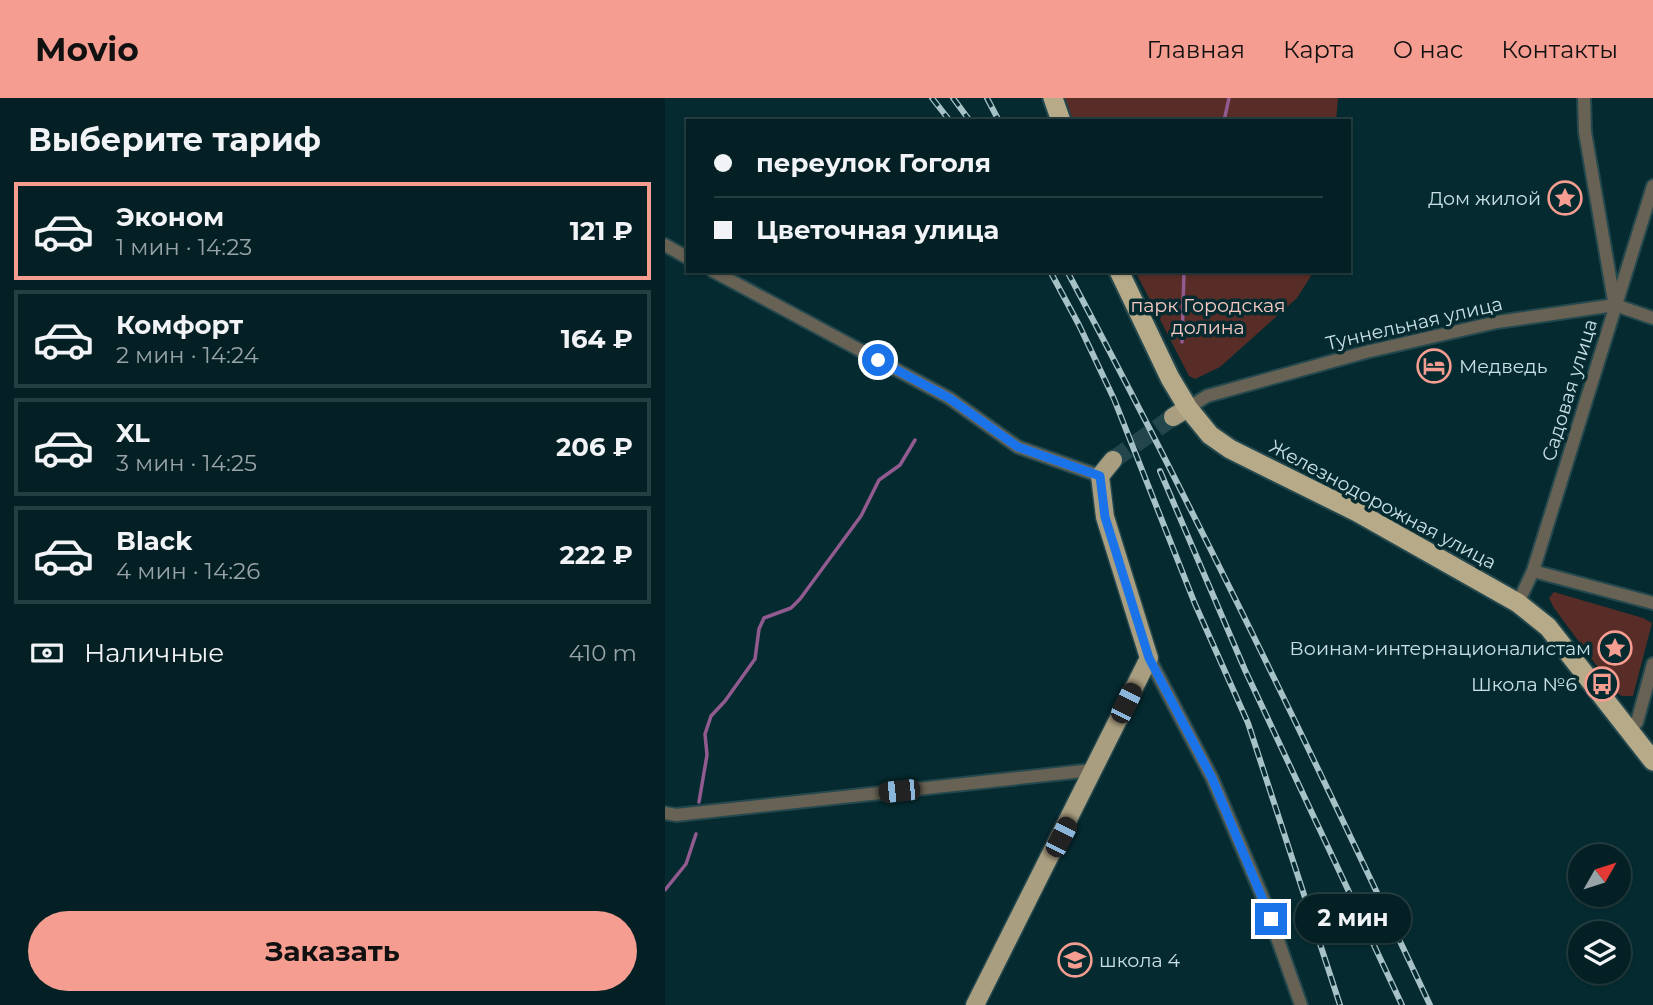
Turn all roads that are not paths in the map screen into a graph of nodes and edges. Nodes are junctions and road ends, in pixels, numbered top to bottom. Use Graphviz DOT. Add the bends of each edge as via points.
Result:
graph roads {
  1 [pos="1053,98"];
  2 [pos="1584,98"];
  3 [pos="1060,119"];
  4 [pos="1653,186"];
  5 [pos="665,245"];
  6 [pos="686,257"];
  7 [pos="717,273"];
  8 [pos="1120,273"];
  9 [pos="1615,304"];
  10 [pos="1653,318"];
  11 [pos="1180,413"];
  12 [pos="1113,460"];
  13 [pos="1100,476"];
  14 [pos="1534,571"];
  15 [pos="1518,603"];
  16 [pos="1653,603"];
  17 [pos="1149,658"];
  18 [pos="1653,664"];
  19 [pos="1649,694"];
  20 [pos="1629,730"];
  21 [pos="1653,761"];
  22 [pos="1093,771"];
  23 [pos="665,813"];
  24 [pos="975,1005"];
  25 [pos="1301,1005"];
  1 -- 3 [label="highway"];
  2 -- 9 [label="street" via="1585,132"];
  4 -- 9 [label="street, Садовая улица"];
  5 -- 6 [label="street"];
  7 -- 13 [label="street" via="949,398 1018,447"];
  8 -- 11 [label="highway, Железнодорожная улица" via="1170,378"];
  9 -- 10 [label="street, Туннельная улица"];
  9 -- 11 [label="street, Туннельная улица" via="1497,322 1366,352 1207,396"];
  9 -- 14 [label="street, Садовая улица"];
  11 -- 15 [label="highway, Железнодорожная улица" via="1230,449 1357,512"];
  12 -- 13 [label="main road"];
  13 -- 17 [label="main road" via="1105,517"];
  14 -- 15 [label="street, Садовая улица"];
  14 -- 16 [label="street"];
  15 -- 20 [label="highway, Железнодорожная улица" via="1548,626"];
  17 -- 22 [label="main road"];
  17 -- 25 [label="street" via="1212,778 1263,898"];
  18 -- 19 [label="street"];
  19 -- 20 [label="street"];
  20 -- 21 [label="highway, Железнодорожная улица"];
  22 -- 23 [label="street"];
  22 -- 24 [label="main road"];
}
